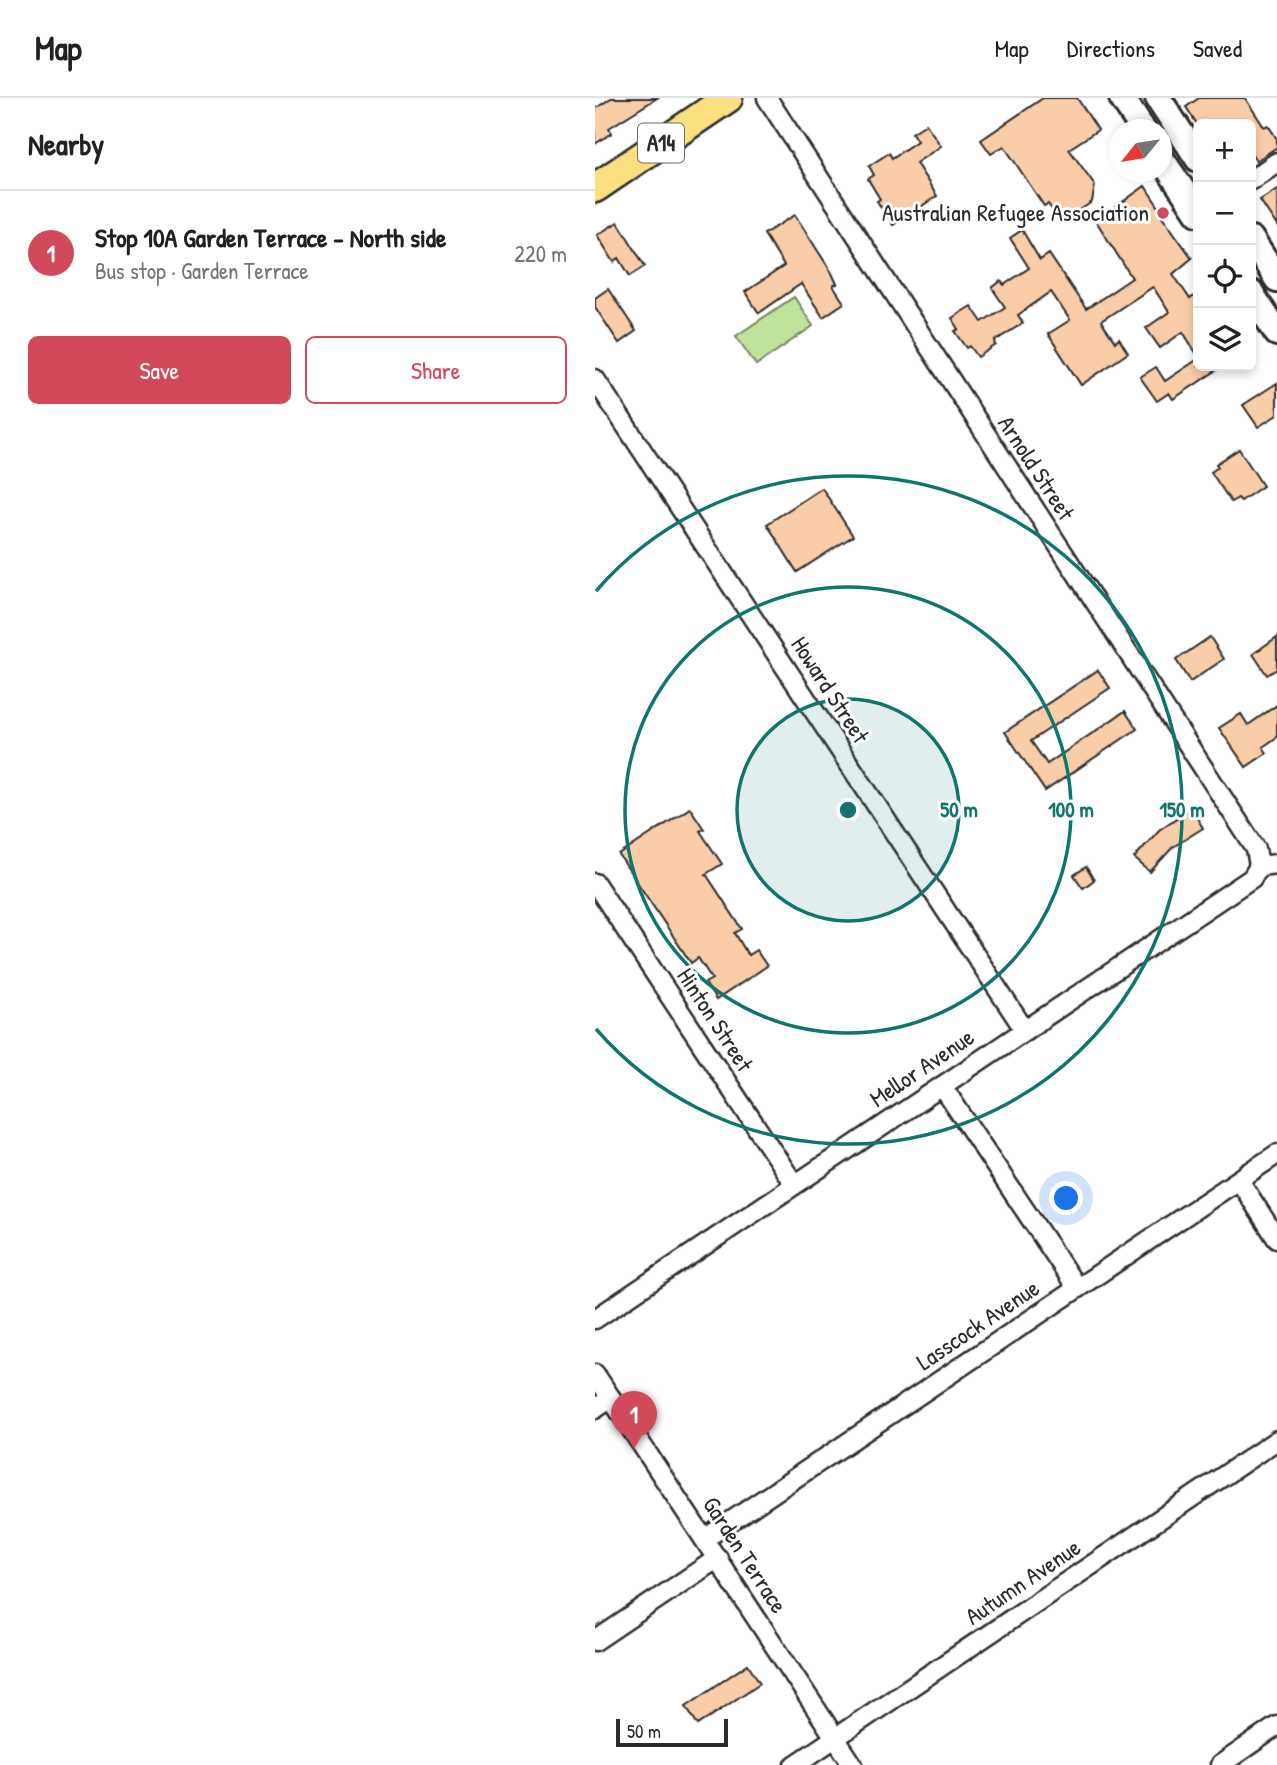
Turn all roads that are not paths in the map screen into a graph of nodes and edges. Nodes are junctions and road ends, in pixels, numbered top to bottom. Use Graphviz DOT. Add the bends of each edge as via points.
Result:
graph roads {
  1 [pos="728,98"];
  2 [pos="767,98"];
  3 [pos="1122,98"];
  4 [pos="1158,98"];
  5 [pos="1136,119"];
  6 [pos="1193,151"];
  7 [pos="1277,162"];
  8 [pos="1172,174"];
  9 [pos="1256,177"];
  10 [pos="595,188"];
  11 [pos="1193,206"];
  12 [pos="1255,245"];
  13 [pos="1277,279"];
  14 [pos="1256,300"];
  15 [pos="1277,332"];
  16 [pos="595,379"];
  17 [pos="1268,865"];
  18 [pos="595,883"];
  19 [pos="1024,1029"];
  20 [pos="942,1086"];
  21 [pos="1277,1154"];
  22 [pos="1239,1180"];
  23 [pos="794,1184"];
  24 [pos="1277,1239"];
  25 [pos="1077,1288"];
  26 [pos="595,1319"];
  27 [pos="595,1374"];
  28 [pos="611,1398"];
  29 [pos="595,1409"];
  30 [pos="1277,1440"];
  31 [pos="706,1538"];
  32 [pos="718,1558"];
  33 [pos="595,1641"];
  34 [pos="1277,1726"];
  35 [pos="835,1738"];
  36 [pos="795,1765"];
  37 [pos="853,1765"];
  38 [pos="1220,1765"];
  1 -- 10 [label="main road, A14"];
  2 -- 17 [label="street, Arnold Street"];
  3 -- 5 [label="main road"];
  4 -- 6 [label="main road"];
  7 -- 9 [label="street"];
  8 -- 11 [label="main road"];
  12 -- 13 [label="main road"];
  14 -- 15 [label="main road"];
  16 -- 19 [label="street, Howard Street"];
  17 -- 19 [label="street, Mellor Avenue"];
  18 -- 23 [label="street, Hinton Street"];
  19 -- 20 [label="street, Mellor Avenue"];
  20 -- 23 [label="street, Mellor Avenue"];
  20 -- 25 [label="street"];
  21 -- 22 [label="street, Lasscock Avenue"];
  22 -- 24 [label="street"];
  22 -- 25 [label="street, Lasscock Avenue"];
  23 -- 26 [label="street, Mellor Avenue"];
  25 -- 31 [label="street, Lasscock Avenue"];
  27 -- 28 [label="street, Garden Terrace"];
  28 -- 29 [label="street"];
  28 -- 31 [label="street, Garden Terrace"];
  30 -- 35 [label="street, Autumn Avenue"];
  31 -- 32 [label="street, Garden Terrace"];
  32 -- 33 [label="street"];
  32 -- 35 [label="street, Garden Terrace"];
  34 -- 38 [label="street"];
  35 -- 36 [label="street, Autumn Avenue"];
  35 -- 37 [label="street, Garden Terrace"];
}
